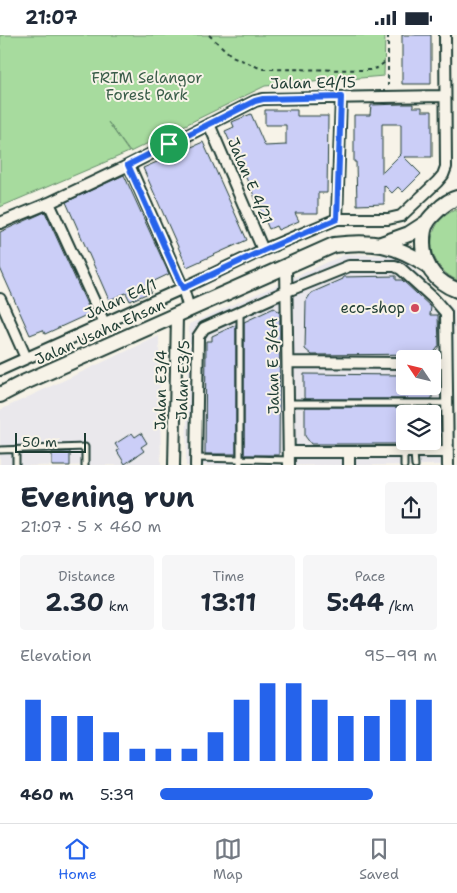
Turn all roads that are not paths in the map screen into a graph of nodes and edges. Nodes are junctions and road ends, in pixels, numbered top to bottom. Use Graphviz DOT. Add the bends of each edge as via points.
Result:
graph roads {
  1 [pos="445,35"];
  2 [pos="444,95"];
  3 [pos="341,97"];
  4 [pos="209,124"];
  5 [pos="128,165"];
  6 [pos="455,196"];
  7 [pos="49,203"];
  8 [pos="337,219"];
  9 [pos="0,223"];
  10 [pos="426,223"];
  11 [pos="381,243"];
  12 [pos="264,250"];
  13 [pos="427,265"];
  14 [pos="286,267"];
  15 [pos="183,288"];
  16 [pos="287,291"];
  17 [pos="454,291"];
  18 [pos="0,299"];
  19 [pos="183,312"];
  20 [pos="240,312"];
  21 [pos="104,323"];
  22 [pos="26,358"];
  23 [pos="288,362"];
  24 [pos="396,363"];
  25 [pos="441,363"];
  26 [pos="446,363"];
  27 [pos="0,370"];
  28 [pos="0,395"];
  29 [pos="288,403"];
  30 [pos="447,403"];
  31 [pos="0,450"];
  32 [pos="16,450"];
  33 [pos="349,452"];
  34 [pos="409,452"];
  35 [pos="448,452"];
  36 [pos="240,458"];
  37 [pos="289,459"];
  38 [pos="196,462"];
  39 [pos="16,465"];
  40 [pos="84,465"];
  41 [pos="174,465"];
  42 [pos="240,465"];
  43 [pos="349,465"];
  44 [pos="404,465"];
  45 [pos="415,465"];
  46 [pos="448,465"];
  1 -- 2 [label="street"];
  2 -- 3 [label="street, Jalan E4/15"];
  2 -- 8 [label="street" via="446,167 437,182 401,216"];
  3 -- 4 [label="street, Jalan E4/15" via="263,99"];
  3 -- 8 [label="street"];
  4 -- 5 [label="street, Jalan E4/15"];
  4 -- 12 [label="street, Jalan E 4/21"];
  5 -- 7 [label="street, Jalan E4/15"];
  5 -- 15 [label="street, Jalan E3/4"];
  6 -- 10 [label="street, Jalan Usaha Ehsan"];
  7 -- 9 [label="street, Jalan E4/15"];
  7 -- 21 [label="street"];
  8 -- 12 [label="street, Jalan E4/1"];
  10 -- 11 [label="street, Jalan Usaha Ehsan" via="409,234"];
  10 -- 13 [label="street" via="423,253"];
  11 -- 13 [label="street, Jalan Usaha Ehsan" via="410,254"];
  11 -- 14 [label="street, Jalan Usaha Ehsan" via="334,245"];
  12 -- 15 [label="street, Jalan E4/1"];
  13 -- 17 [label="street, Jalan Usaha Ehsan"];
  14 -- 16 [label="street, Jalan E 3/6A"];
  14 -- 19 [label="street, Jalan Usaha Ehsan"];
  15 -- 19 [label="street, Jalan E3/4"];
  15 -- 21 [label="street, Jalan E4/1"];
  16 -- 20 [label="street, Jalan E3/5"];
  16 -- 23 [label="street, Jalan E 3/6A"];
  16 -- 26 [label="street, Jalan E3/5" via="349,266 401,269 446,313"];
  18 -- 22 [label="street"];
  19 -- 28 [label="street, Jalan Usaha Ehsan"];
  19 -- 41 [label="street, Jalan E3/4"];
  20 -- 36 [label="lane"];
  20 -- 38 [label="street, Jalan E3/5" via="204,329 198,337"];
  21 -- 22 [label="street, Jalan E4/1"];
  22 -- 27 [label="street, Jalan E4/1"];
  23 -- 24 [label="street"];
  23 -- 29 [label="street, Jalan E 3/6A"];
  25 -- 26 [label="street"];
  26 -- 30 [label="street, Jalan E3/5"];
  29 -- 30 [label="lane"];
  29 -- 37 [label="street, Jalan E 3/6A"];
  30 -- 35 [label="street, Jalan E3/5"];
  31 -- 32 [label="lane"];
  32 -- 39 [label="lane"];
  32 -- 40 [label="lane" via="85,447"];
  33 -- 34 [label="street"];
  33 -- 37 [label="street"];
  33 -- 43 [label="street"];
  34 -- 35 [label="street"];
  34 -- 44 [label="lane"];
  34 -- 45 [label="lane"];
  35 -- 46 [label="street, Jalan E3/5"];
  36 -- 37 [label="lane"];
  36 -- 38 [label="lane"];
  36 -- 42 [label="lane"];
}
